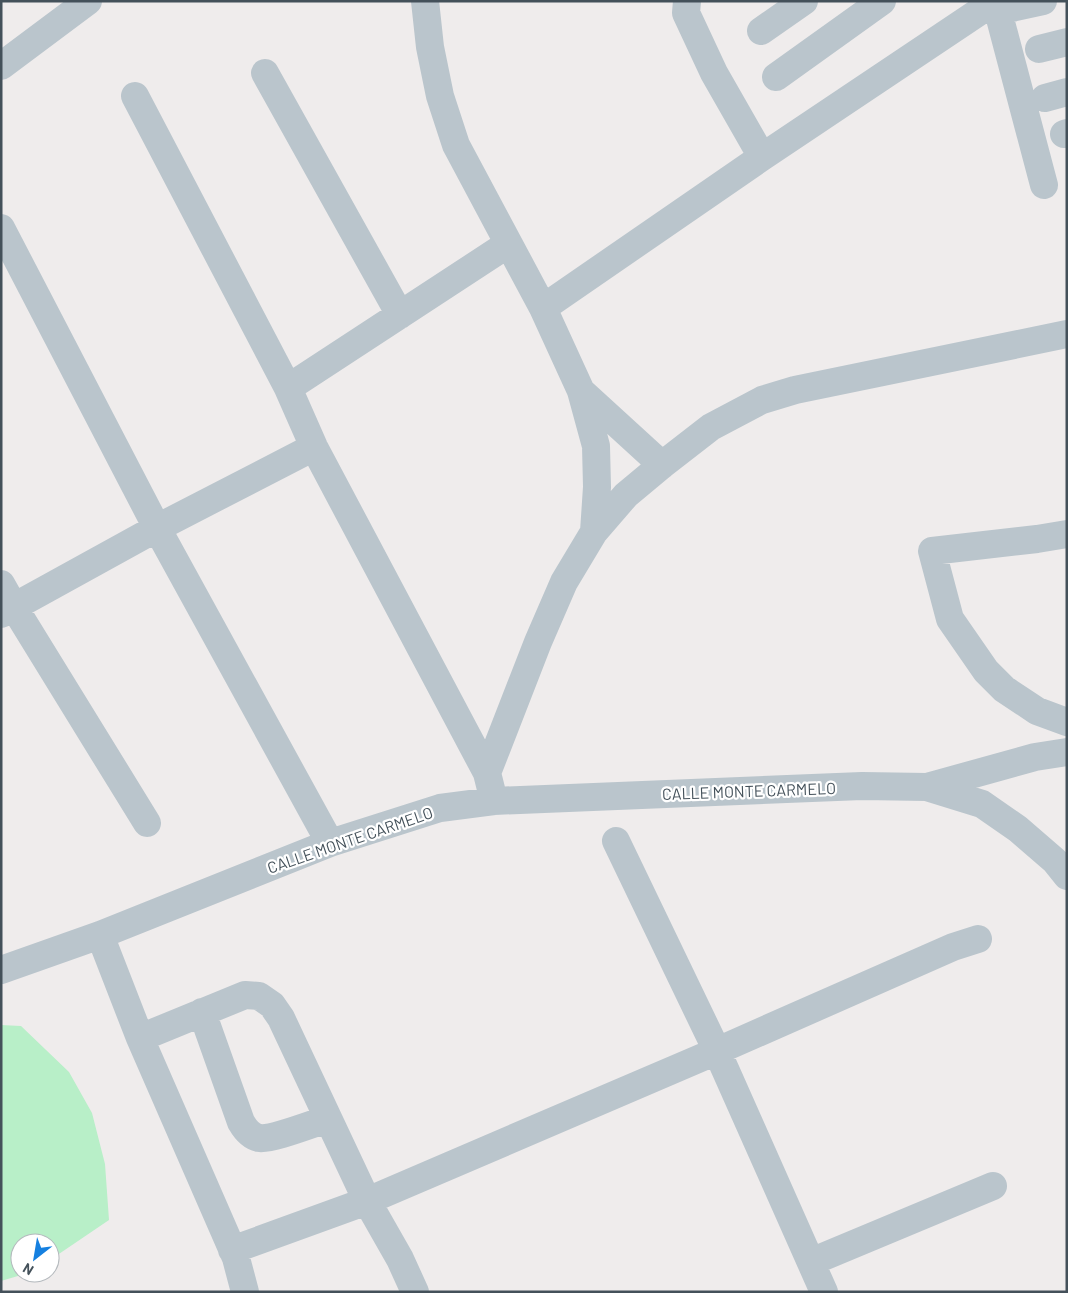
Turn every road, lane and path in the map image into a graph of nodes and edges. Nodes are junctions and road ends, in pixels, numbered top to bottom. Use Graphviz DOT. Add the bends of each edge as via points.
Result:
graph roads {
  1 [pos="88,1"];
  2 [pos="425,1"];
  3 [pos="687,1"];
  4 [pos="804,1"];
  5 [pos="882,1"];
  6 [pos="1043,1"];
  7 [pos="997,4"];
  8 [pos="964,9"];
  9 [pos="761,32"];
  10 [pos="1067,42"];
  11 [pos="1039,49"];
  12 [pos="1,66"];
  13 [pos="265,73"];
  14 [pos="776,77"];
  15 [pos="135,96"];
  16 [pos="762,157"];
  17 [pos="1044,185"];
  18 [pos="1,228"];
  19 [pos="508,244"];
  20 [pos="543,308"];
  21 [pos="400,315"];
  22 [pos="1067,334"];
  23 [pos="288,388"];
  24 [pos="581,391"];
  25 [pos="314,447"];
  26 [pos="662,465"];
  27 [pos="157,528"];
  28 [pos="594,532"];
  29 [pos="1067,534"];
  30 [pos="5,602"];
  31 [pos="1067,722"];
  32 [pos="1067,752"];
  33 [pos="487,773"];
  34 [pos="927,787"];
  35 [pos="494,801"];
  36 [pos="147,823"];
  37 [pos="616,841"];
  38 [pos="330,844"];
  39 [pos="1063,866"];
  40 [pos="100,935"];
  41 [pos="978,939"];
  42 [pos="1,970"];
  43 [pos="202,1012"];
  44 [pos="140,1038"];
  45 [pos="717,1052"];
  46 [pos="328,1119"];
  47 [pos="993,1186"];
  48 [pos="367,1201"];
  49 [pos="232,1250"];
  50 [pos="811,1262"];
  51 [pos="245,1292"];
  52 [pos="415,1292"];
  53 [pos="824,1292"];
  1 -- 12 [label="street"];
  2 -- 19 [label="street" via="440,96 456,145"];
  3 -- 16 [label="street" via="686,12 714,73"];
  4 -- 9 [label="street"];
  5 -- 14 [label="street"];
  6 -- 7 [label="street"];
  7 -- 8 [label="street"];
  7 -- 17 [label="street"];
  8 -- 16 [label="street"];
  10 -- 11 [label="street"];
  13 -- 21 [label="street"];
  15 -- 23 [label="street"];
  16 -- 20 [label="street"];
  18 -- 27 [label="street"];
  19 -- 20 [label="street"];
  19 -- 21 [label="street"];
  20 -- 24 [label="street"];
  21 -- 23 [label="street"];
  22 -- 26 [label="street" via="795,390 762,400 711,427"];
  23 -- 25 [label="street"];
  24 -- 26 [label="street"];
  24 -- 28 [label="street" via="596,446"];
  25 -- 27 [label="street"];
  25 -- 33 [label="street"];
  26 -- 28 [label="street" via="626,495"];
  27 -- 30 [label="street"];
  27 -- 38 [label="street"];
  28 -- 33 [label="street" via="564,582"];
  29 -- 31 [label="street" via="932,552 950,619 986,671 1004,689 1037,711"];
  30 -- 36 [label="street"];
  32 -- 34 [label="street" via="1035,757"];
  33 -- 35 [label="street"];
  34 -- 35 [label="street, CALLE MONTE CARMELO" via="862,786"];
  34 -- 39 [label="street" via="982,804"];
  35 -- 38 [label="street, CALLE MONTE CARMELO" via="440,808"];
  37 -- 45 [label="street"];
  38 -- 40 [label="street, CALLE MONTE CARMELO"];
  40 -- 42 [label="street, CALLE MONTE CARMELO"];
  40 -- 44 [label="street"];
  41 -- 45 [label="street" via="952,947"];
  43 -- 44 [label="street"];
  43 -- 46 [label="street" via="246,995 259,996 272,1005"];
  43 -- 46 [label="street" via="247,1132 257,1138 269,1138"];
  44 -- 49 [label="street"];
  45 -- 48 [label="street"];
  45 -- 50 [label="street"];
  46 -- 48 [label="street"];
  47 -- 50 [label="street"];
  48 -- 49 [label="street"];
  48 -- 52 [label="street"];
  49 -- 51 [label="street"];
  50 -- 53 [label="street"];
}
